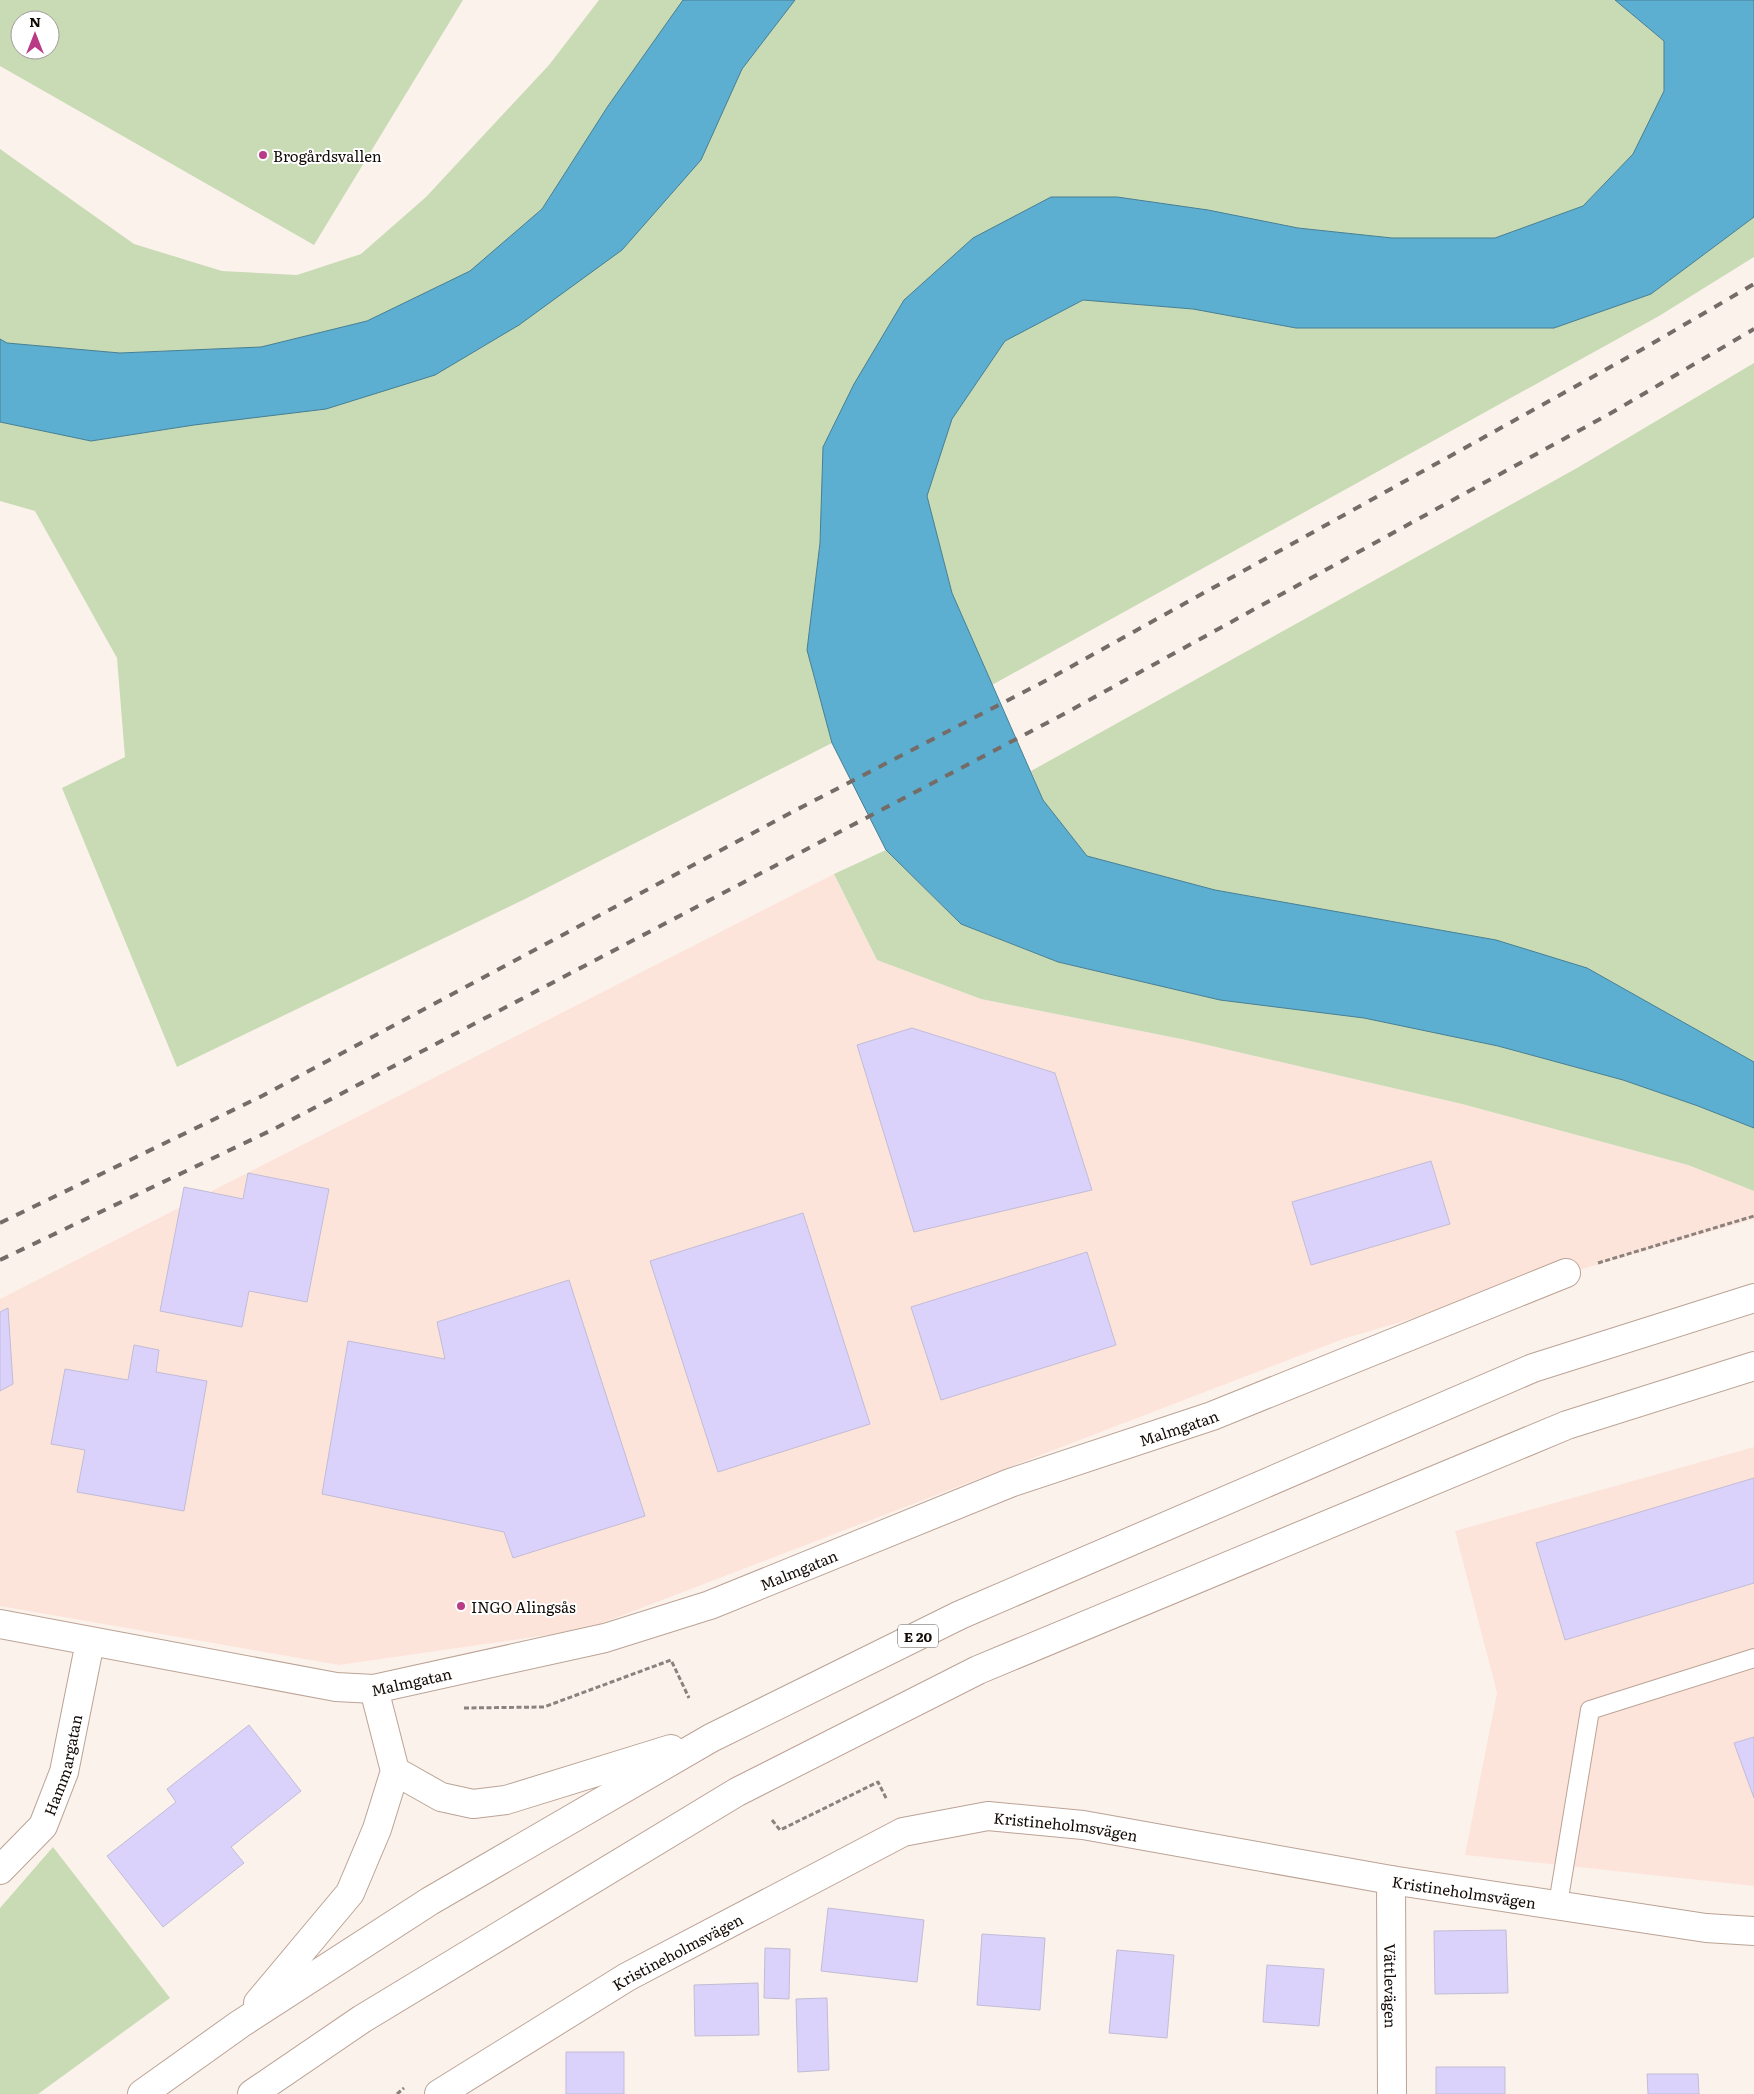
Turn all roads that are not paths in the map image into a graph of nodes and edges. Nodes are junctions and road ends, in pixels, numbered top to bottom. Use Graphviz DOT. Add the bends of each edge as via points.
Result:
graph roads {
  1 [pos="1566,1273"];
  2 [pos="1754,1298"];
  3 [pos="1754,1366"];
  4 [pos="0,1624"];
  5 [pos="90,1642"];
  6 [pos="1754,1658"];
  7 [pos="374,1689"];
  8 [pos="711,1738"];
  9 [pos="395,1772"];
  10 [pos="0,1870"];
  11 [pos="1391,1880"];
  12 [pos="1558,1904"];
  13 [pos="1754,1931"];
  14 [pos="240,2024"];
  15 [pos="142,2094"];
  16 [pos="252,2094"];
  17 [pos="439,2094"];
  18 [pos="1392,2094"];
  1 -- 7 [label="main road, Malmgatan" via="1212,1416 1010,1483 710,1605 613,1636"];
  2 -- 8 [label="main road, E 20" via="1533,1368 960,1615"];
  3 -- 16 [label="main road" via="1566,1425 978,1670 737,1792 362,2019"];
  4 -- 5 [label="main road, Malmgatan"];
  5 -- 7 [label="main road, Malmgatan" via="336,1687"];
  5 -- 10 [label="main road, Hammargatan" via="61,1781 43,1826"];
  6 -- 12 [label="lane" via="1590,1710"];
  7 -- 9 [label="main road"];
  8 -- 9 [label="main road" via="506,1800 473,1804 441,1797"];
  8 -- 14 [label="main road, E 20" via="430,1901"];
  9 -- 14 [label="main road" via="377,1829 350,1893"];
  11 -- 12 [label="main road, Kristineholmsvägen"];
  11 -- 17 [label="main road, Kristineholmsvägen" via="1083,1825 988,1816 903,1832 627,1977"];
  11 -- 18 [label="main road, Vättlevägen"];
  12 -- 13 [label="main road, Kristineholmsvägen" via="1706,1928"];
  14 -- 15 [label="main road, E 20"];
}
